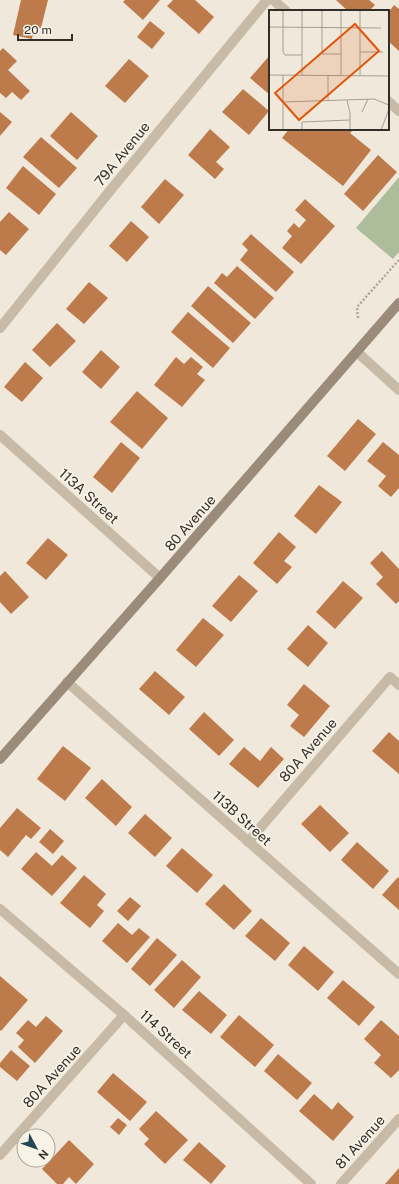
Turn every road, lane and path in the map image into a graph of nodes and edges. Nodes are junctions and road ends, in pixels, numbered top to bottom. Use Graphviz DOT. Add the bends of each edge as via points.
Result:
graph roads {
  1 [pos="267,0"];
  2 [pos="273,0"];
  3 [pos="285,10"];
  4 [pos="389,102"];
  5 [pos="399,111"];
  6 [pos="399,260"];
  7 [pos="399,303"];
  8 [pos="358,318"];
  9 [pos="0,328"];
  10 [pos="357,352"];
  11 [pos="399,390"];
  12 [pos="0,435"];
  13 [pos="160,578"];
  14 [pos="67,682"];
  15 [pos="399,685"];
  16 [pos="0,759"];
  17 [pos="248,842"];
  18 [pos="0,908"];
  19 [pos="399,974"];
  20 [pos="124,1015"];
  21 [pos="399,1119"];
  22 [pos="0,1155"];
  23 [pos="311,1184"];
  24 [pos="341,1184"];
  1 -- 9 [label="street, 79A Avenue"];
  2 -- 3 [label="street"];
  4 -- 5 [label="street"];
  6 -- 8 [label="path" via="357,307"];
  7 -- 10 [label="street, 80 Avenue"];
  10 -- 11 [label="street"];
  10 -- 13 [label="street, 80 Avenue"];
  12 -- 13 [label="street, 113A Street"];
  13 -- 14 [label="street, 80 Avenue"];
  14 -- 16 [label="street, 80 Avenue"];
  14 -- 17 [label="street, 113B Street"];
  15 -- 17 [label="street, 80A Avenue" via="390,677"];
  17 -- 19 [label="street, 113B Street"];
  18 -- 20 [label="street, 114 Street"];
  20 -- 22 [label="street, 80A Avenue"];
  20 -- 23 [label="street, 114 Street"];
  21 -- 24 [label="street, 81 Avenue"];
}
